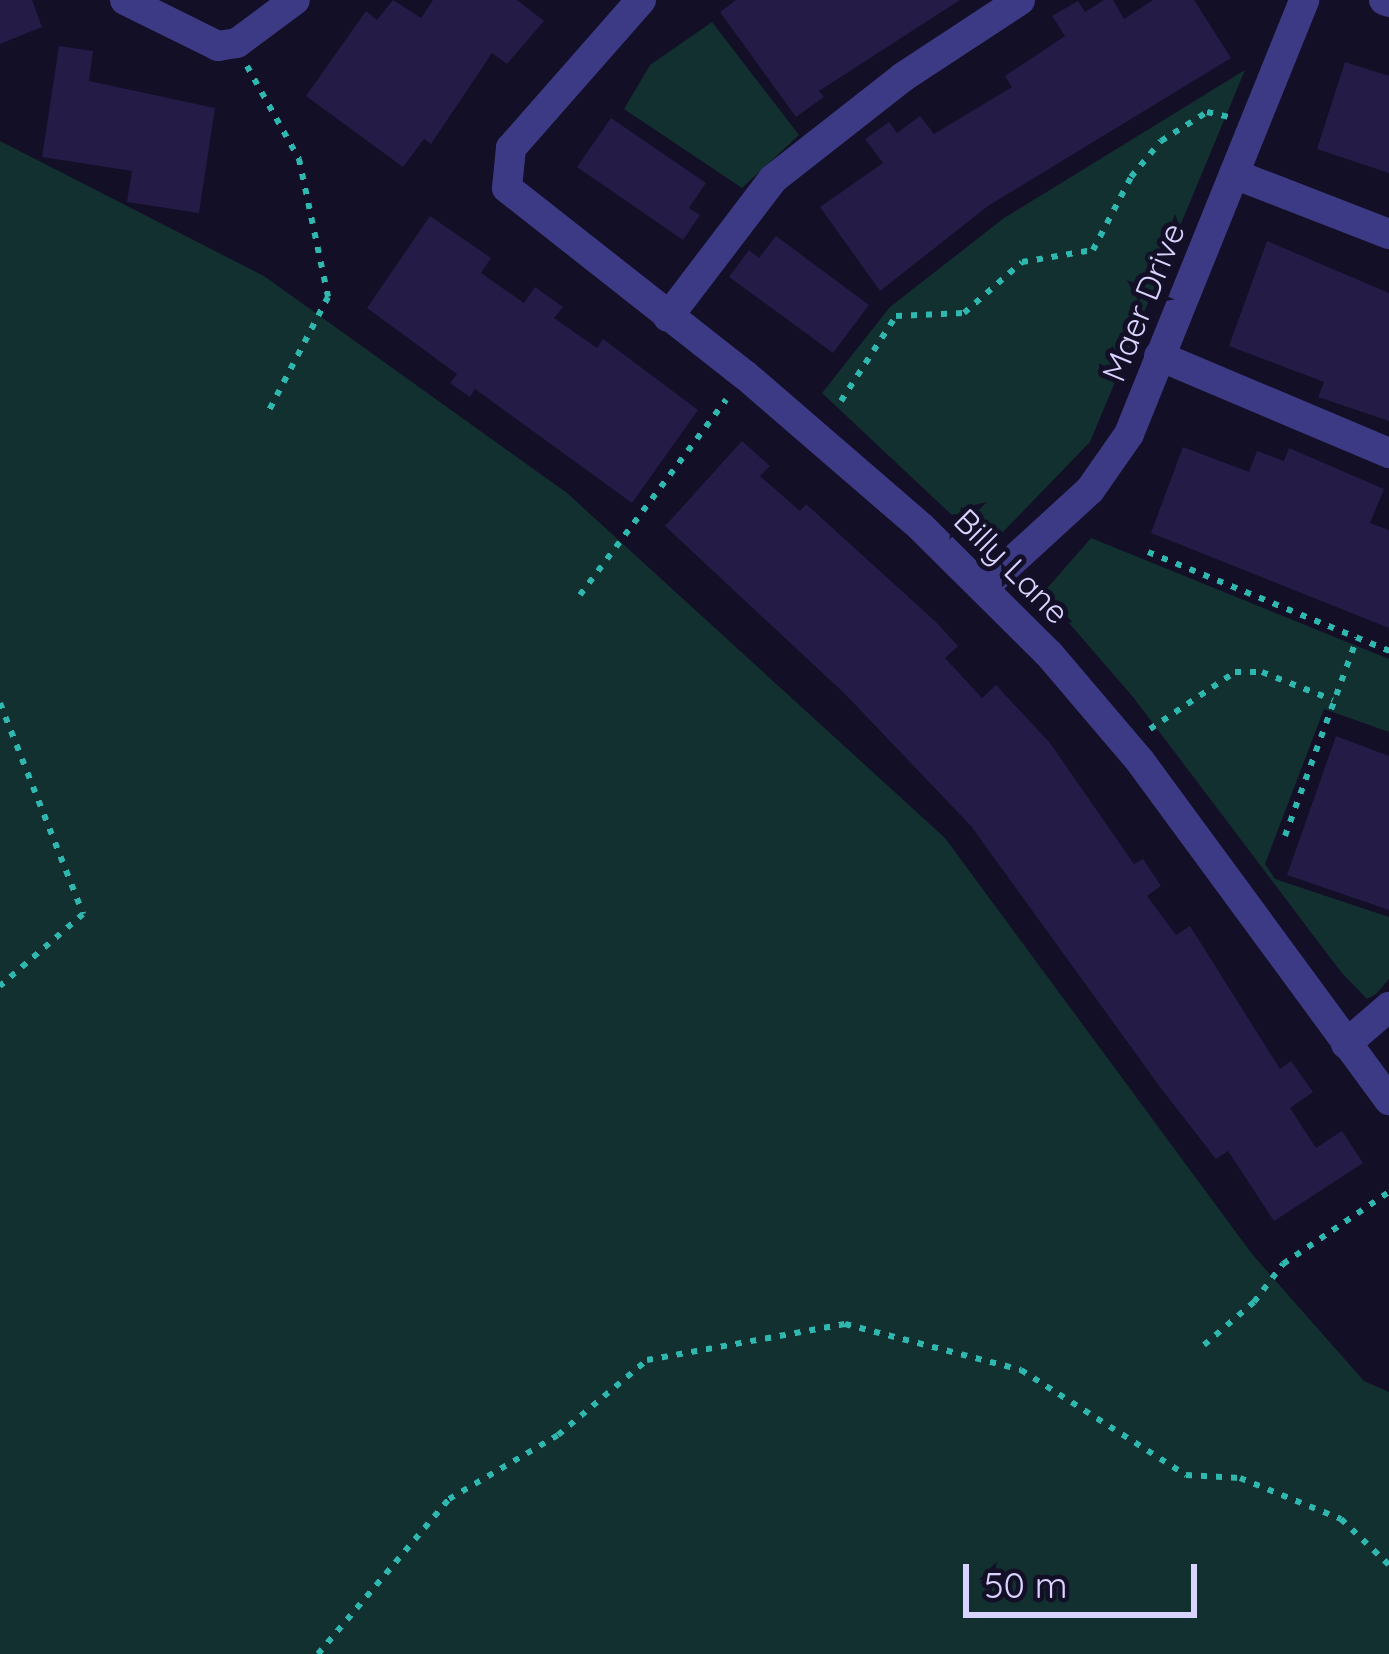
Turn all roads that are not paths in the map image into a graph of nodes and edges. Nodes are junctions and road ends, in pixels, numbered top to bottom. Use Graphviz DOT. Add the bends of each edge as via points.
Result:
graph roads {
  1 [pos="125,0"];
  2 [pos="295,0"];
  3 [pos="1020,0"];
  4 [pos="1304,0"];
  5 [pos="624,4"];
  6 [pos="1234,174"];
  7 [pos="1389,234"];
  8 [pos="668,317"];
  9 [pos="1159,356"];
  10 [pos="1389,454"];
  11 [pos="983,588"];
  12 [pos="1389,1007"];
  13 [pos="1346,1044"];
  14 [pos="1389,1100"];
  1 -- 2 [label="street" via="200,39 238,43"];
  3 -- 8 [label="street" via="903,77 773,179"];
  4 -- 6 [label="street, Maer Drive"];
  5 -- 8 [label="street, Billy Lane" via="504,167 521,206"];
  6 -- 7 [label="street"];
  6 -- 9 [label="street, Maer Drive"];
  8 -- 11 [label="street, Billy Lane" via="797,419"];
  9 -- 10 [label="street"];
  9 -- 11 [label="street, Maer Drive" via="1129,434 1090,490"];
  11 -- 13 [label="street, Billy Lane" via="1140,761"];
  12 -- 13 [label="street"];
  13 -- 14 [label="street, Billy Lane"];
}
